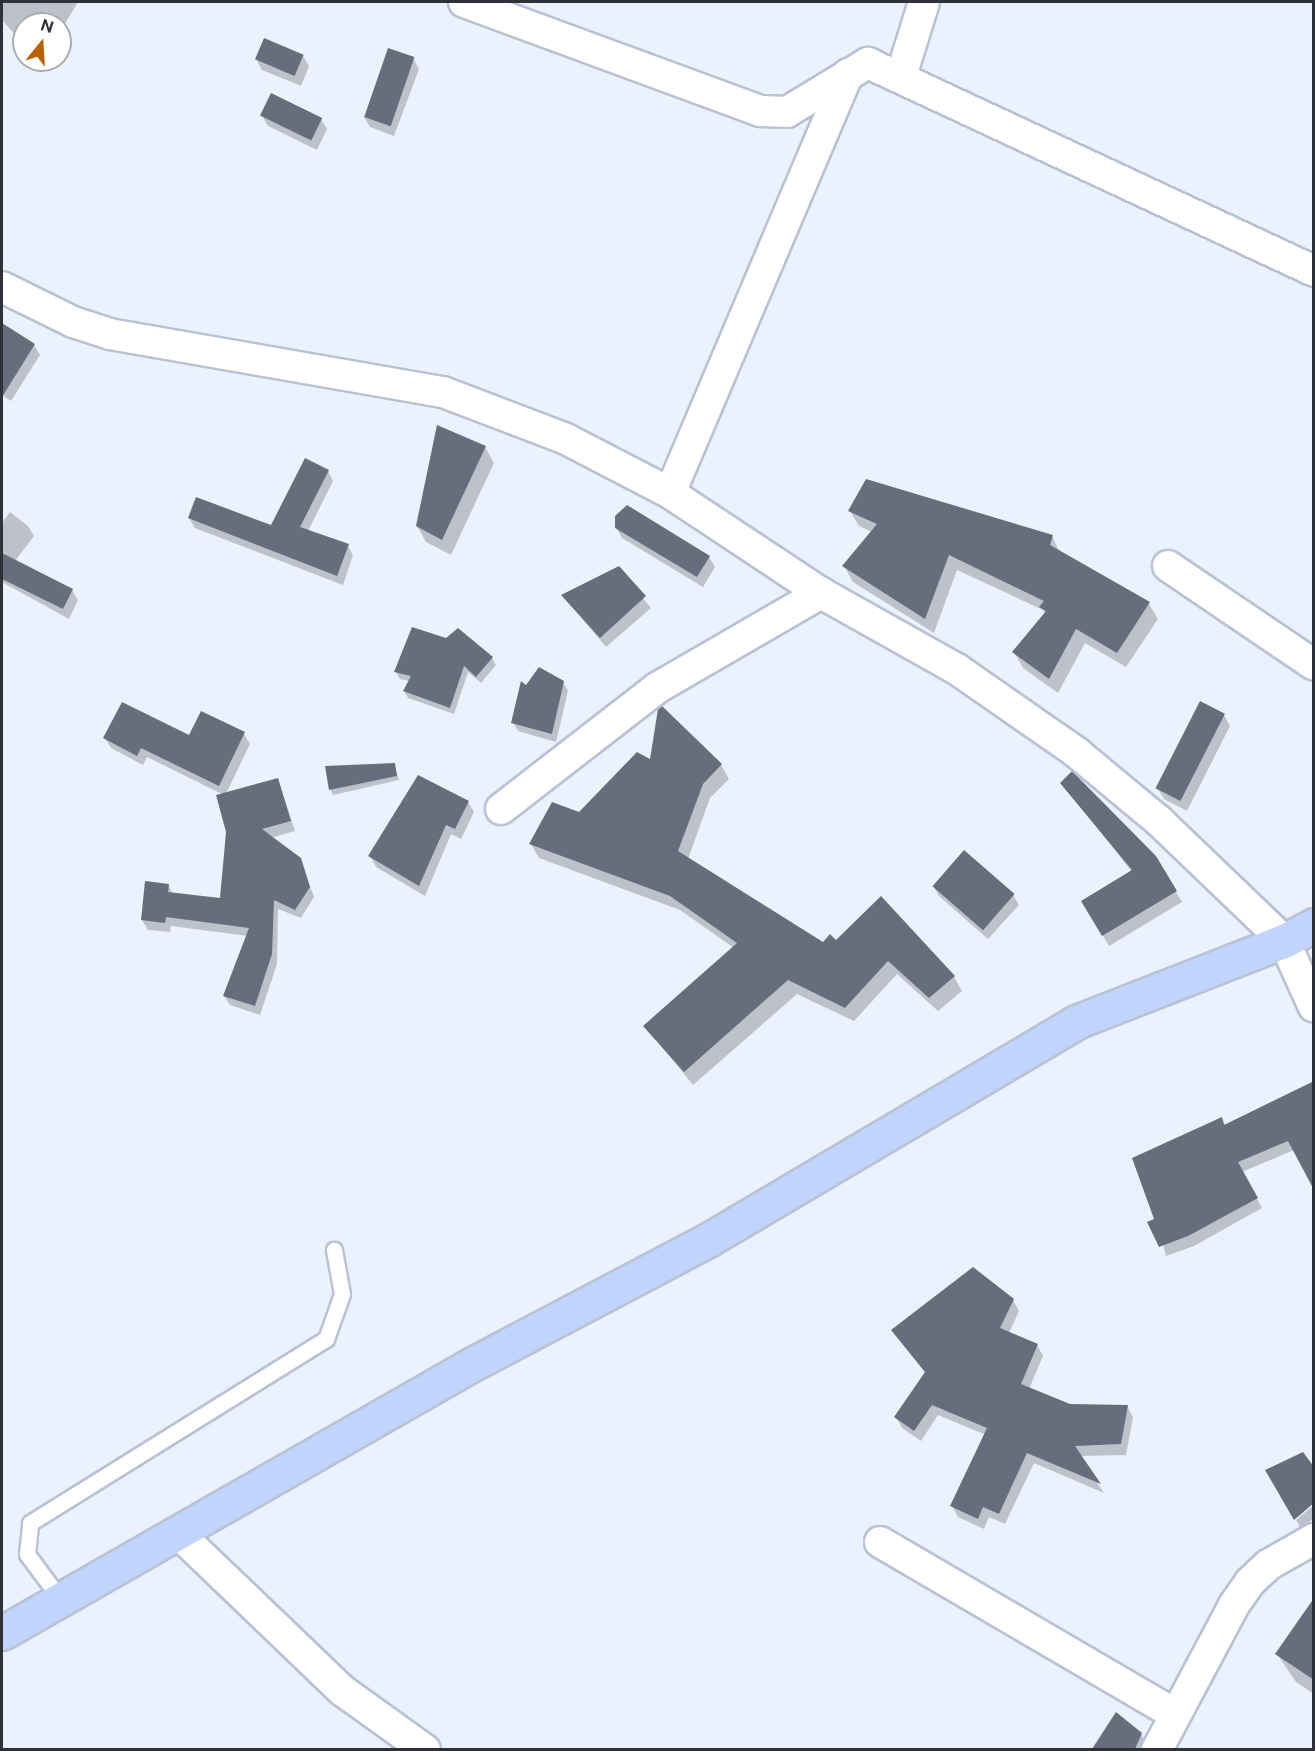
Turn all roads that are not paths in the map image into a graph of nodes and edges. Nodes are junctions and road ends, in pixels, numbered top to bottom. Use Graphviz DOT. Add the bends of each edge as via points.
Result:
graph roads {
  1 [pos="464,2"];
  2 [pos="924,2"];
  3 [pos="848,74"];
  4 [pos="901,76"];
  5 [pos="1314,272"];
  6 [pos="2,287"];
  7 [pos="670,493"];
  8 [pos="1168,566"];
  9 [pos="821,593"];
  10 [pos="1314,665"];
  11 [pos="501,809"];
  12 [pos="1314,925"];
  13 [pos="1284,941"];
  14 [pos="1314,1007"];
  15 [pos="334,1250"];
  16 [pos="178,1533"];
  17 [pos="1314,1539"];
  18 [pos="880,1542"];
  19 [pos="61,1600"];
  20 [pos="2,1633"];
  21 [pos="1174,1714"];
  22 [pos="425,1749"];
  23 [pos="1157,1749"];
  1 -- 3 [label="street" via="761,111 787,112"];
  2 -- 4 [label="street"];
  3 -- 4 [label="street" via="868,63"];
  3 -- 7 [label="street"];
  4 -- 5 [label="street"];
  6 -- 7 [label="street" via="73,322 110,334 443,392 566,439"];
  7 -- 9 [label="street"];
  8 -- 10 [label="street"];
  9 -- 11 [label="street" via="657,688"];
  9 -- 13 [label="street" via="958,670 1076,752 1158,820"];
  12 -- 13 [label="main road"];
  13 -- 14 [label="street"];
  13 -- 16 [label="main road" via="1076,1022 708,1240 469,1366"];
  15 -- 19 [label="lane" via="342,1294 326,1339 30,1523 27,1554"];
  16 -- 19 [label="main road"];
  16 -- 22 [label="street" via="343,1691"];
  17 -- 21 [label="street" via="1268,1564 1250,1582"];
  18 -- 21 [label="street"];
  19 -- 20 [label="main road"];
  21 -- 23 [label="street"];
}
